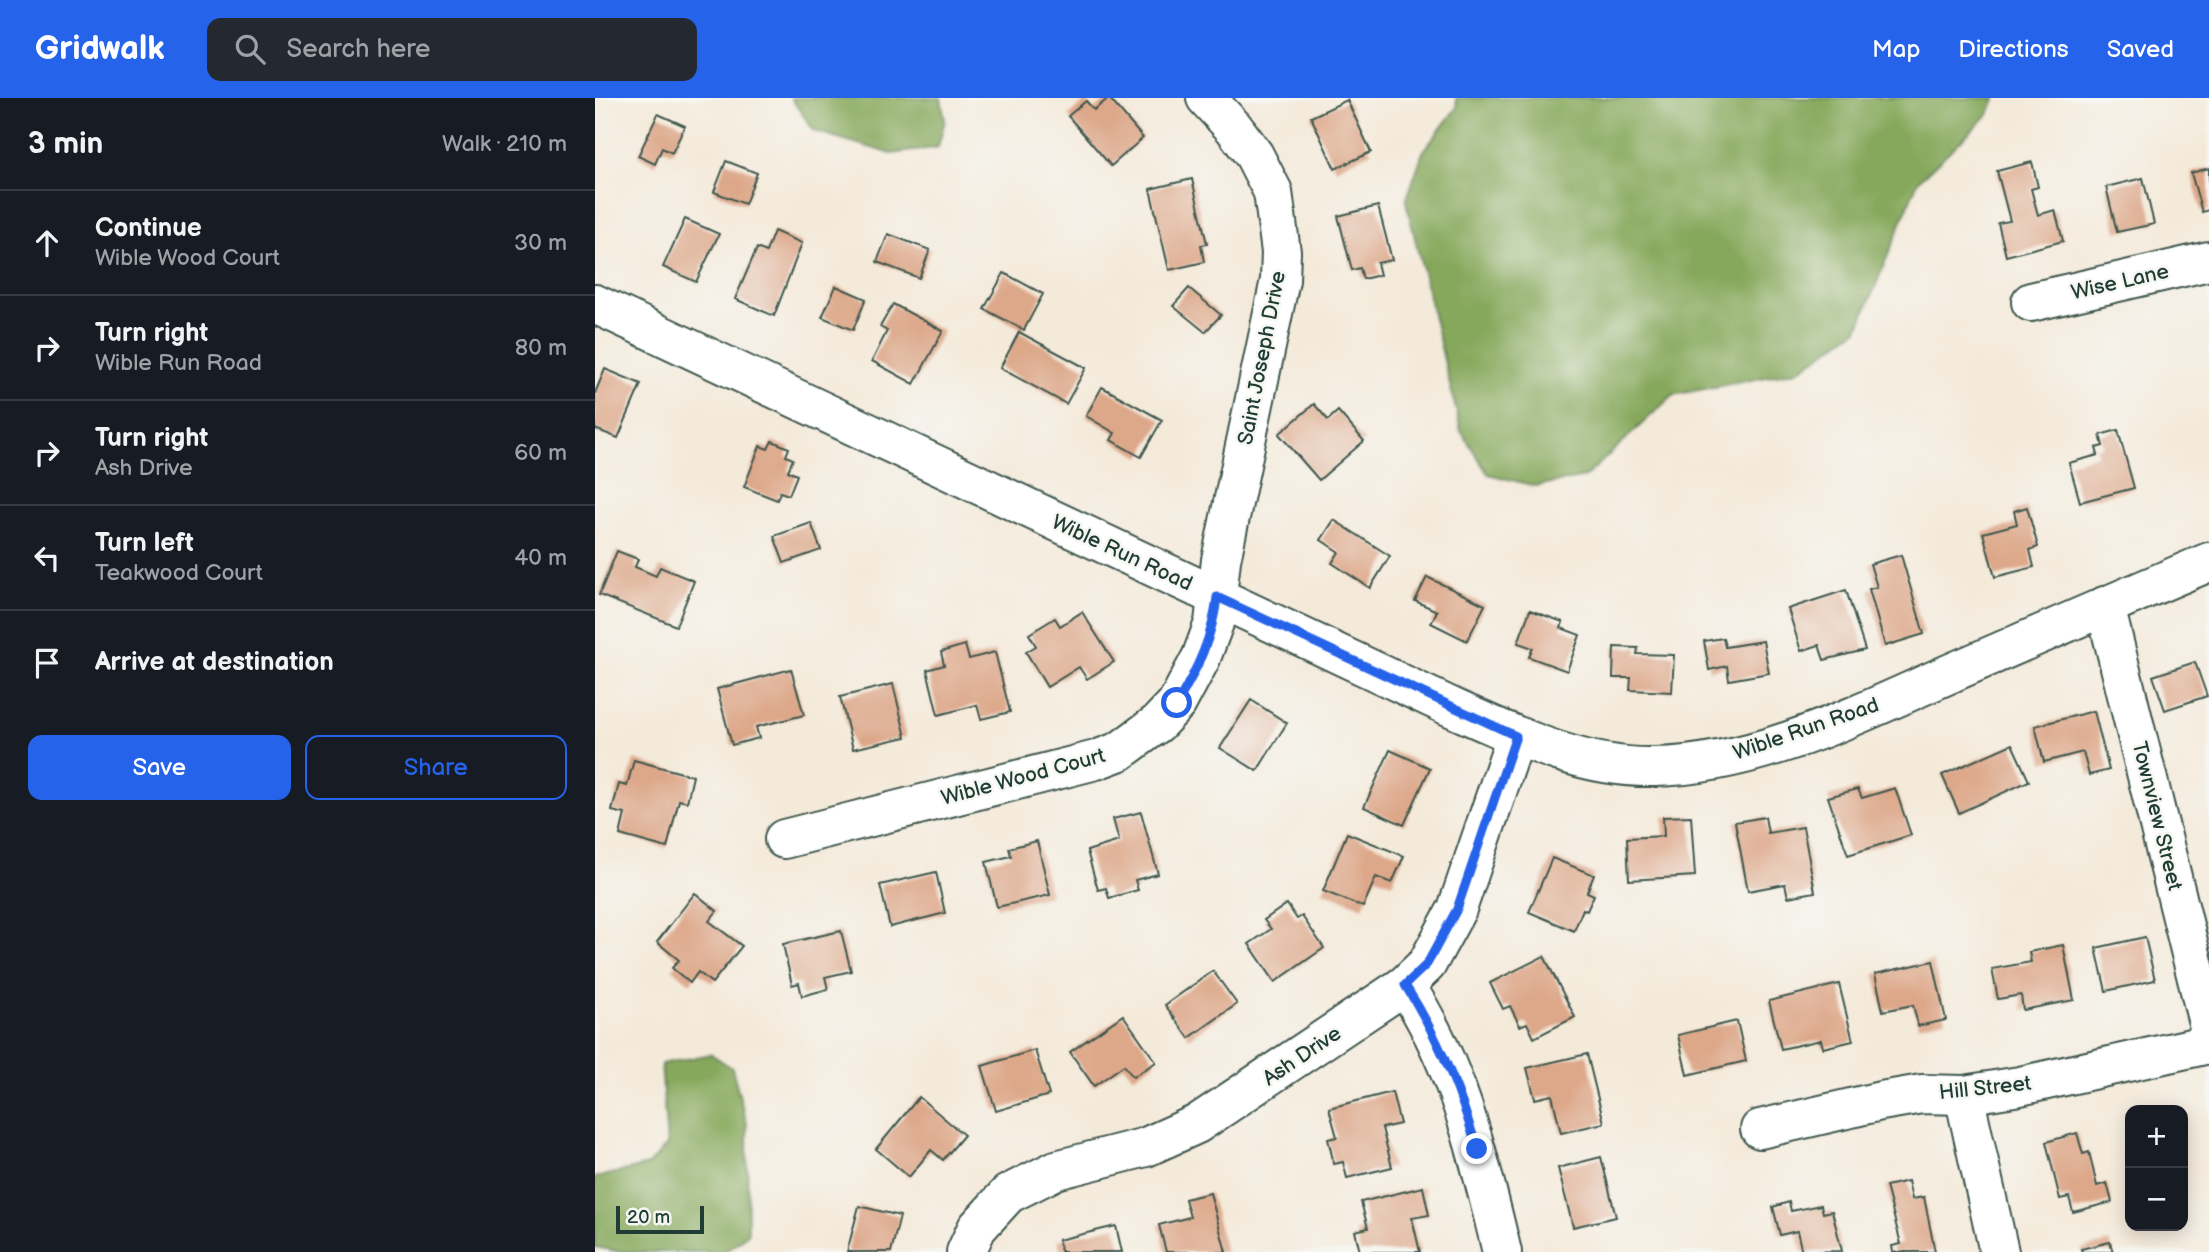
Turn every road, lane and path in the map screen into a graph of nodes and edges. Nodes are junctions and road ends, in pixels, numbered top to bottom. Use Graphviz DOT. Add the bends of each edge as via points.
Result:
graph roads {
  1 [pos="1206,98"];
  2 [pos="2209,261"];
  3 [pos="2031,302"];
  4 [pos="595,303"];
  5 [pos="2209,562"];
  6 [pos="1217,597"];
  7 [pos="2105,606"];
  8 [pos="1516,736"];
  9 [pos="784,839"];
  10 [pos="1405,985"];
  11 [pos="2209,1027"];
  12 [pos="2209,1044"];
  13 [pos="1964,1095"];
  14 [pos="1760,1129"];
  15 [pos="966,1252"];
  16 [pos="1502,1252"];
  17 [pos="1999,1252"];
  1 -- 6 [label="street, Saint Joseph Drive" via="1241,137 1273,192 1281,253 1275,306"];
  2 -- 3 [label="street, Wise Lane"];
  4 -- 6 [label="street, Wible Run Road"];
  5 -- 7 [label="street, Wible Run Road"];
  6 -- 8 [label="street, Wible Run Road"];
  6 -- 9 [label="street, Wible Wood Court" via="1210,635 1177,703 1140,739 1119,751"];
  7 -- 8 [label="street, Wible Run Road" via="1819,729 1732,757 1653,767 1604,764"];
  7 -- 11 [label="street, Townview Street"];
  8 -- 10 [label="street, Ash Drive" via="1457,909 1427,964"];
  10 -- 15 [label="street, Ash Drive" via="1197,1124 1146,1147 1056,1170 1008,1194 977,1228"];
  10 -- 16 [label="street" via="1445,1055 1464,1102"];
  12 -- 13 [label="street, Hill Street"];
  13 -- 14 [label="street, Hill Street" via="1923,1094"];
  13 -- 17 [label="street"];
}
